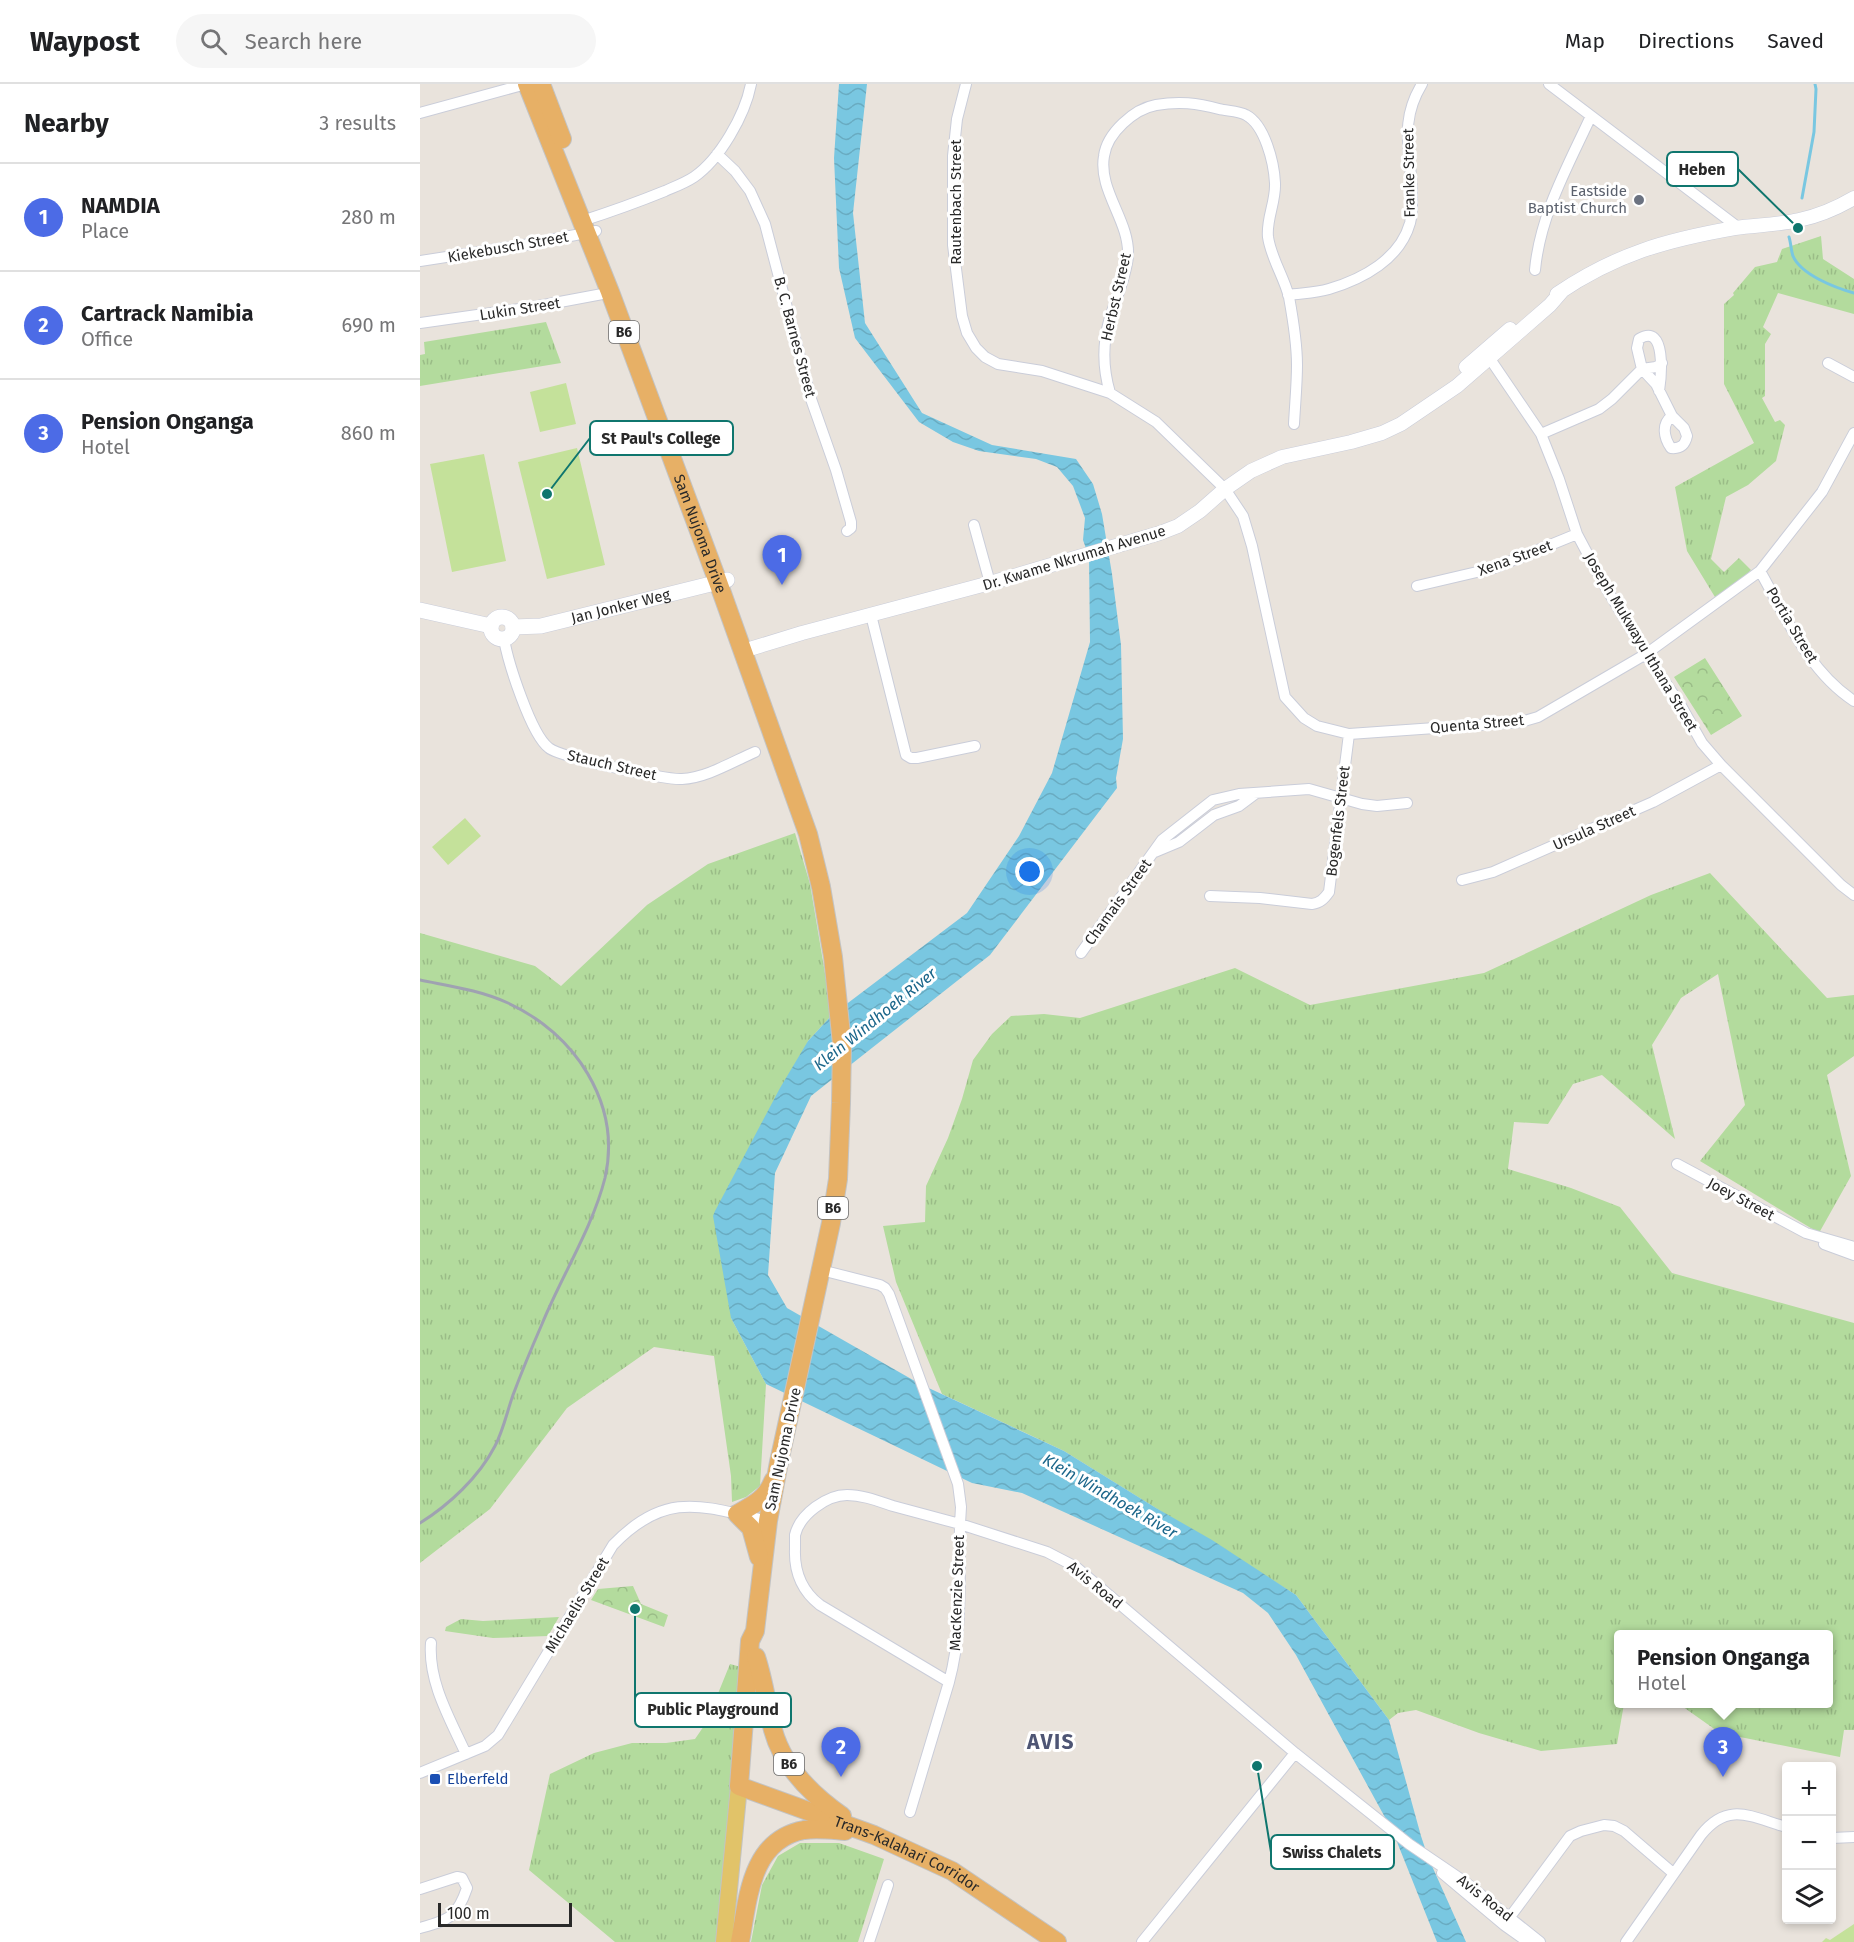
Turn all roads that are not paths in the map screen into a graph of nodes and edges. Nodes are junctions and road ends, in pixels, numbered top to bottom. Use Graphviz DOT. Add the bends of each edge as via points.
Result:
graph roads {
  1 [pos="526,84"];
  2 [pos="541,84"];
  3 [pos="751,84"];
  4 [pos="966,84"];
  5 [pos="1422,84"];
  6 [pos="1550,84"];
  7 [pos="420,113"];
  8 [pos="1591,116"];
  9 [pos="717,154"];
  10 [pos="1854,198"];
  11 [pos="589,226"];
  12 [pos="1739,228"];
  13 [pos="420,261"];
  14 [pos="1535,270"];
  15 [pos="614,291"];
  16 [pos="1288,295"];
  17 [pos="420,323"];
  18 [pos="1487,354"];
  19 [pos="1662,363"];
  20 [pos="1828,363"];
  21 [pos="1642,369"];
  22 [pos="1854,377"];
  23 [pos="1659,391"];
  24 [pos="1110,393"];
  25 [pos="1672,416"];
  26 [pos="1294,424"];
  27 [pos="1854,433"];
  28 [pos="1541,434"];
  29 [pos="1225,489"];
  30 [pos="974,525"];
  31 [pos="847,531"];
  32 [pos="1577,534"];
  33 [pos="1760,571"];
  34 [pos="722,581"];
  35 [pos="990,583"];
  36 [pos="1417,586"];
  37 [pos="420,610"];
  38 [pos="871,615"];
  39 [pos="509,633"];
  40 [pos="748,650"];
  41 [pos="1646,654"];
  42 [pos="1854,701"];
  43 [pos="1349,734"];
  44 [pos="975,746"];
  45 [pos="754,752"];
  46 [pos="1721,765"];
  47 [pos="1255,794"];
  48 [pos="1341,797"];
  49 [pos="1407,803"];
  50 [pos="1178,827"];
  51 [pos="1186,838"];
  52 [pos="1155,852"];
  53 [pos="1462,880"];
  54 [pos="1854,895"];
  55 [pos="1210,896"];
  56 [pos="1081,953"];
  57 [pos="1677,1164"];
  58 [pos="1806,1233"];
  59 [pos="1854,1247"];
  60 [pos="1854,1255"];
  61 [pos="821,1270"];
  62 [pos="779,1462"];
  63 [pos="737,1514"];
  64 [pos="768,1521"];
  65 [pos="960,1524"];
  66 [pos="761,1570"];
  67 [pos="754,1630"];
  68 [pos="431,1642"];
  69 [pos="756,1657"];
  70 [pos="949,1682"];
  71 [pos="1295,1753"];
  72 [pos="466,1754"];
  73 [pos="420,1773"];
  74 [pos="743,1786"];
  75 [pos="910,1812"];
  76 [pos="1782,1826"];
  77 [pos="874,1835"];
  78 [pos="1854,1837"];
  79 [pos="1836,1838"];
  80 [pos="1673,1873"];
  81 [pos="888,1885"];
  82 [pos="420,1889"];
  83 [pos="1507,1921"];
  84 [pos="420,1928"];
  85 [pos="724,1942"];
  86 [pos="734,1942"];
  87 [pos="740,1942"];
  88 [pos="868,1942"];
  89 [pos="1057,1942"];
  90 [pos="1142,1942"];
  91 [pos="1528,1942"];
  92 [pos="1540,1942"];
  93 [pos="1626,1942"];
  1 -- 7 [label="street"];
  1 -- 11 [label="highway, Sam Nujoma Drive / B6"];
  2 -- 11 [label="highway, Sam Nujoma Drive / B6"];
  3 -- 9 [label="street, Kiekebusch Street" via="741,114"];
  4 -- 24 [label="street, Rautenbach Street" via="953,156 953,245 967,333 985,357 998,363 1042,371"];
  5 -- 16 [label="street, Franke Street" via="1408,115 1411,220 1406,235 1390,256 1356,280 1327,290"];
  6 -- 8 [label="street"];
  8 -- 12 [label="street"];
  8 -- 14 [label="street" via="1550,207"];
  9 -- 11 [label="street, Kiekebusch Street" via="682,183"];
  9 -- 31 [label="street, B. C. Barnes Street" via="750,190 765,224 811,399 851,522"];
  10 -- 12 [label="street, Dr. Kwame Nkrumah Avenue" via="1799,220"];
  11 -- 13 [label="street, Kiekebusch Street" via="524,245"];
  11 -- 15 [label="highway, Sam Nujoma Drive / B6"];
  12 -- 18 [label="street, Dr. Kwame Nkrumah Avenue" via="1681,238 1606,264 1526,316"];
  15 -- 17 [label="street, Lukin Street"];
  15 -- 34 [label="highway, Sam Nujoma Drive / B6"];
  16 -- 24 [label="street, Herbst Street" via="1268,237 1275,184 1263,133 1246,115 1186,102 1150,106 1113,135 1107,143 1102,168 1128,250 1105,339 1103,361"];
  16 -- 26 [label="street, Herbst Street" via="1296,339"];
  18 -- 28 [label="street, Joseph Mukwayu Ithana Street"];
  18 -- 29 [label="street, Dr. Kwame Nkrumah Avenue" via="1419,412 1382,433 1282,457"];
  19 -- 21 [label="street"];
  19 -- 21 [label="street" via="1655,340 1645,336 1639,339 1637,348"];
  19 -- 23 [label="street"];
  20 -- 22 [label="street"];
  21 -- 23 [label="street"];
  21 -- 28 [label="street" via="1599,409"];
  23 -- 25 [label="street"];
  24 -- 29 [label="street, Rautenbach Street" via="1156,422"];
  27 -- 33 [label="street, Quenta Street" via="1822,492"];
  28 -- 32 [label="street, Joseph Mukwayu Ithana Street"];
  29 -- 35 [label="street, Dr. Kwame Nkrumah Avenue" via="1178,526"];
  29 -- 43 [label="street, Quenta Street" via="1243,516 1252,546 1285,697 1311,722"];
  30 -- 35 [label="street"];
  32 -- 36 [label="street, Xena Street" via="1494,568"];
  32 -- 41 [label="street, Joseph Mukwayu Ithana Street"];
  33 -- 41 [label="street, Quenta Street"];
  33 -- 42 [label="street, Portia Street" via="1810,658 1828,680"];
  34 -- 39 [label="main road, Jan Jonker Weg"];
  34 -- 40 [label="highway, Sam Nujoma Drive / B6"];
  35 -- 38 [label="street, Dr. Kwame Nkrumah Avenue"];
  37 -- 39 [label="main road" via="491,626 494,636"];
  38 -- 40 [label="street, Dr. Kwame Nkrumah Avenue"];
  38 -- 44 [label="street" via="906,755 917,758"];
  39 -- 45 [label="street, Stauch Street" via="507,654 525,705 549,749 681,779 706,773"];
  40 -- 61 [label="highway, Sam Nujoma Drive / B6" via="800,779 830,891 842,1044 841,1103 837,1179"];
  41 -- 43 [label="street, Quenta Street" via="1538,717 1521,722"];
  41 -- 46 [label="street, Joseph Mukwayu Ithana Street" via="1702,743"];
  43 -- 48 [label="street, Bogenfels Street"];
  46 -- 53 [label="street, Ursula Street" via="1653,802 1493,872"];
  46 -- 54 [label="street, Joseph Mukwayu Ithana Street"];
  47 -- 48 [label="street, Chamais Street" via="1309,789"];
  47 -- 50 [label="street, Chamais Street" via="1213,800"];
  47 -- 51 [label="street, Chamais Street" via="1239,806 1214,815"];
  48 -- 49 [label="street, Chamais Street" via="1377,806"];
  48 -- 55 [label="street, Bogenfels Street" via="1329,892 1319,903"];
  50 -- 51 [label="street" via="1181,837"];
  50 -- 52 [label="street, Chamais Street"];
  51 -- 52 [label="street, Chamais Street"];
  52 -- 56 [label="street, Chamais Street"];
  57 -- 58 [label="street, Joey Street"];
  58 -- 59 [label="street, Joey Street"];
  58 -- 60 [label="street, Joey Street"];
  61 -- 62 [label="highway, Sam Nujoma Drive / B6"];
  61 -- 65 [label="street" via="880,1285 889,1294 958,1484"];
  62 -- 63 [label="highway" via="765,1496"];
  62 -- 64 [label="highway, Sam Nujoma Drive / B6"];
  63 -- 64 [label="street, Michaelis Street"];
  63 -- 66 [label="highway" via="754,1534"];
  63 -- 72 [label="street, Michaelis Street" via="685,1506 664,1509 624,1533 613,1545 501,1731 486,1746"];
  64 -- 66 [label="highway, Sam Nujoma Drive / B6"];
  65 -- 70 [label="street, MacKenzie Street" via="958,1632"];
  65 -- 70 [label="street, MacKenzie Street" via="846,1495 828,1499 813,1510 795,1534 800,1582 808,1596"];
  65 -- 71 [label="street, Avis Road" via="1047,1552 1076,1567"];
  66 -- 67 [label="highway, Sam Nujoma Drive / B6"];
  67 -- 69 [label="highway, B6"];
  67 -- 74 [label="highway, Sam Nujoma Drive / B6" via="750,1641"];
  68 -- 72 [label="street" via="435,1683"];
  69 -- 74 [label="highway, B6"];
  69 -- 77 [label="highway, B6" via="774,1733 791,1768 824,1804"];
  70 -- 75 [label="street, MacKenzie Street"];
  71 -- 83 [label="street, Avis Road"];
  71 -- 90 [label="street"];
  72 -- 73 [label="street, Michaelis Street"];
  74 -- 77 [label="highway, Trans-Kalahari Corridor / B6"];
  74 -- 85 [label="main road, Sam Nujoma Drive"];
  74 -- 86 [label="main road, Sam Nujoma Drive"];
  76 -- 80 [label="street" via="1741,1814 1721,1816"];
  77 -- 87 [label="highway" via="818,1829 796,1833 776,1843 757,1866"];
  77 -- 89 [label="highway, Trans-Kalahari Corridor / B6" via="952,1871"];
  78 -- 79 [label="street"];
  80 -- 83 [label="street" via="1624,1830 1594,1827 1564,1841"];
  80 -- 93 [label="street"];
  81 -- 88 [label="street"];
  82 -- 84 [label="street" via="457,1877 462,1878 467,1888 451,1918"];
  83 -- 91 [label="street, Avis Road"];
  83 -- 92 [label="street, Avis Road"];
}
